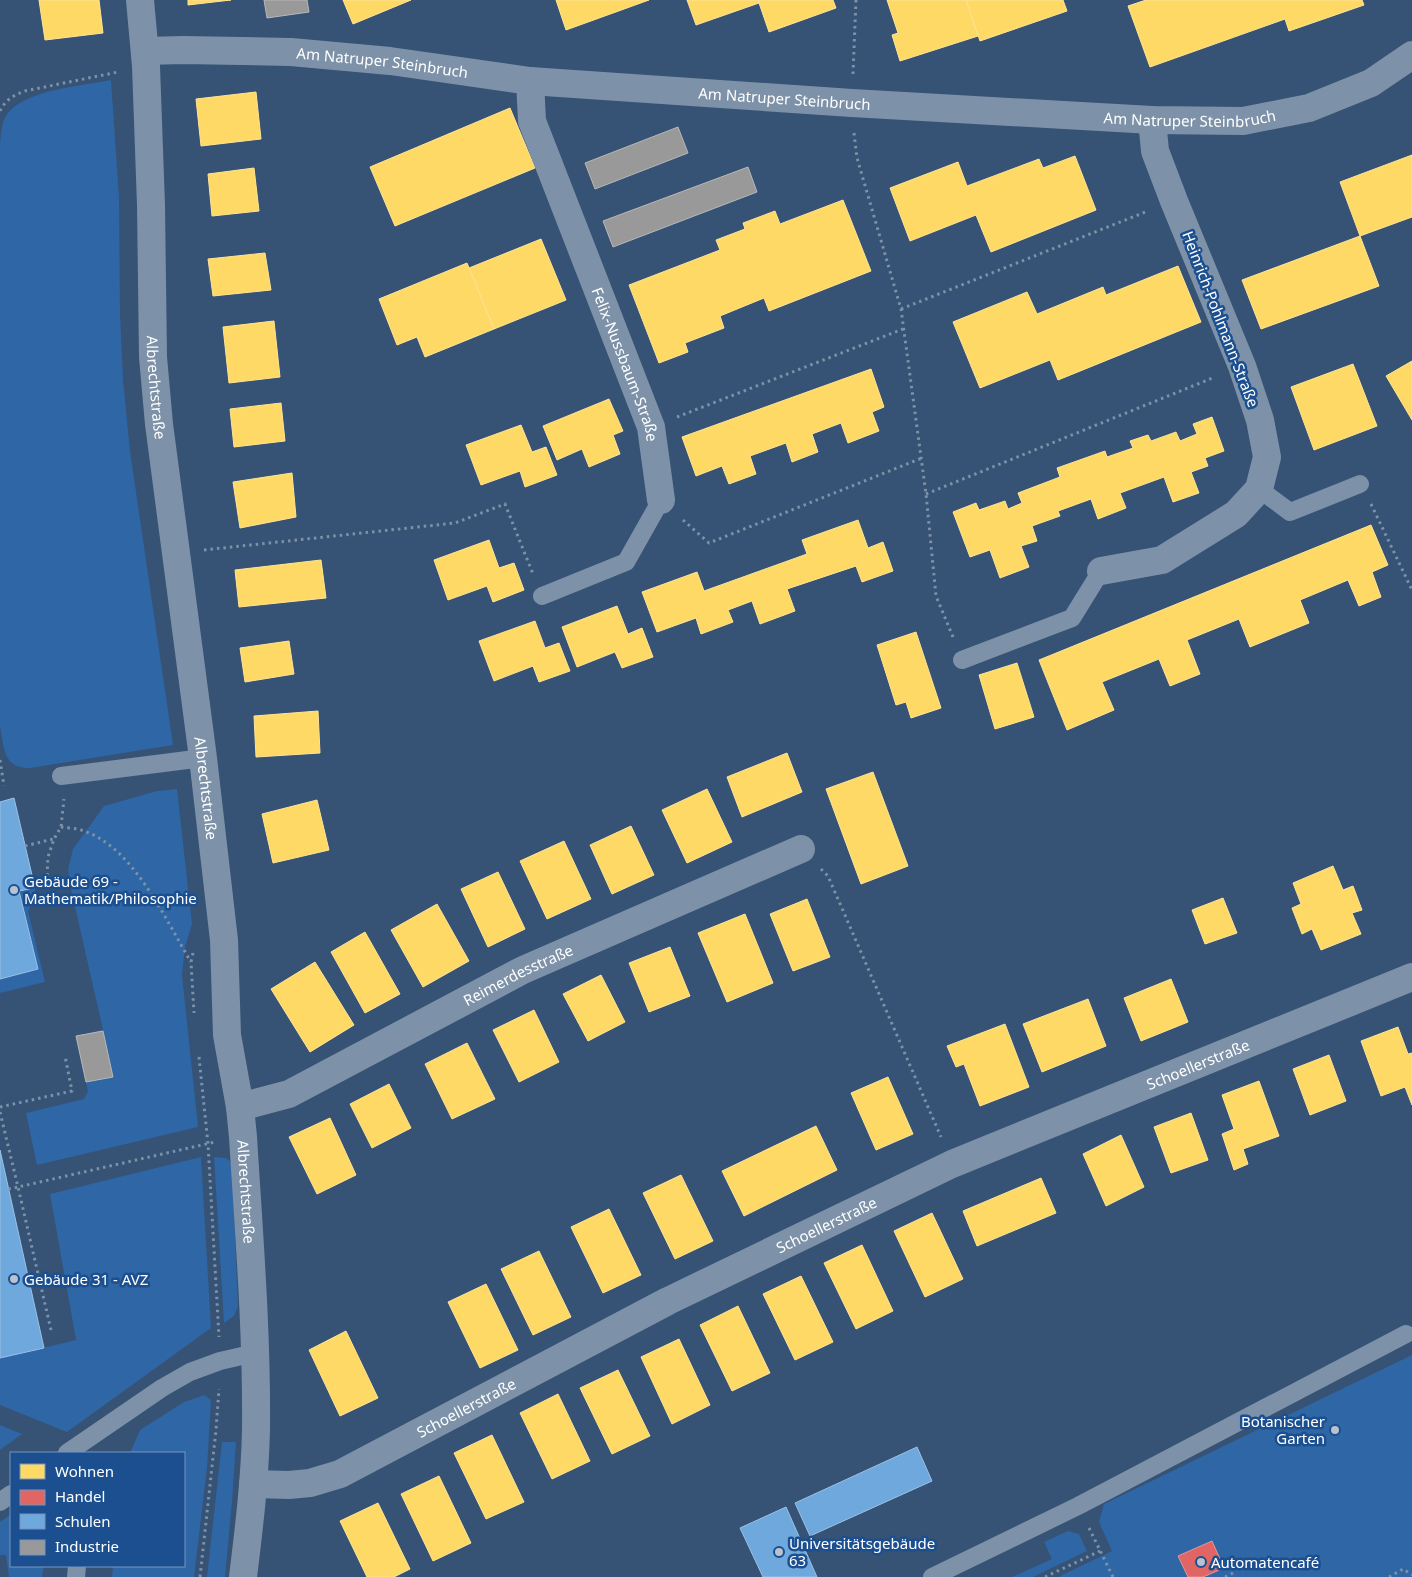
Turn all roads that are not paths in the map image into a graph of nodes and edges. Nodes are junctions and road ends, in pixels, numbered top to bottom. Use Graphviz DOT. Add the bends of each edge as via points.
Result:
graph roads {
  1 [pos="140,0"];
  2 [pos="1412,56"];
  3 [pos="145,59"];
  4 [pos="530,81"];
  5 [pos="1152,120"];
  6 [pos="1360,484"];
  7 [pos="1259,489"];
  8 [pos="661,500"];
  9 [pos="1101,571"];
  10 [pos="542,596"];
  11 [pos="962,660"];
  12 [pos="204,758"];
  13 [pos="61,776"];
  14 [pos="801,850"];
  15 [pos="1412,977"];
  16 [pos="240,1107"];
  17 [pos="1406,1334"];
  18 [pos="255,1354"];
  19 [pos="93,1435"];
  20 [pos="68,1452"];
  21 [pos="90,1452"];
  22 [pos="253,1484"];
  23 [pos="243,1577"];
  24 [pos="932,1577"];
  1 -- 3 [label="street, Albrechtstraße"];
  2 -- 5 [label="street, Am Natruper Steinbruch" via="1371,83 1309,108 1243,121"];
  3 -- 4 [label="street, Am Natruper Steinbruch" via="183,50 291,52 390,61"];
  3 -- 12 [label="street, Albrechtstraße" via="159,424"];
  4 -- 5 [label="street, Am Natruper Steinbruch"];
  4 -- 8 [label="street, Felix-Nussbaum-Straße" via="532,121 651,427"];
  5 -- 7 [label="street, Heinrich-Pohlmann-Straße" via="1155,151 1242,366 1260,420 1268,456"];
  6 -- 7 [label="lane" via="1290,512"];
  7 -- 9 [label="street, Heinrich-Pohlmann-Straße" via="1236,514 1162,560"];
  8 -- 10 [label="lane" via="626,562"];
  9 -- 11 [label="lane" via="1072,618"];
  12 -- 13 [label="lane"];
  12 -- 16 [label="street, Albrechtstraße" via="224,940 227,1035"];
  14 -- 16 [label="street, Reimerdesstraße" via="524,970 289,1094"];
  15 -- 22 [label="street, Schoellerstraße" via="952,1164 668,1301 340,1474 288,1486"];
  16 -- 18 [label="street, Albrechtstraße"];
  17 -- 24 [label="lane" via="1078,1506"];
  18 -- 19 [label="lane" via="220,1361 190,1372"];
  18 -- 22 [label="street, Albrechtstraße"];
  19 -- 20 [label="lane"];
  19 -- 21 [label="lane"];
  22 -- 23 [label="street, Albrechtstraße"];
}
